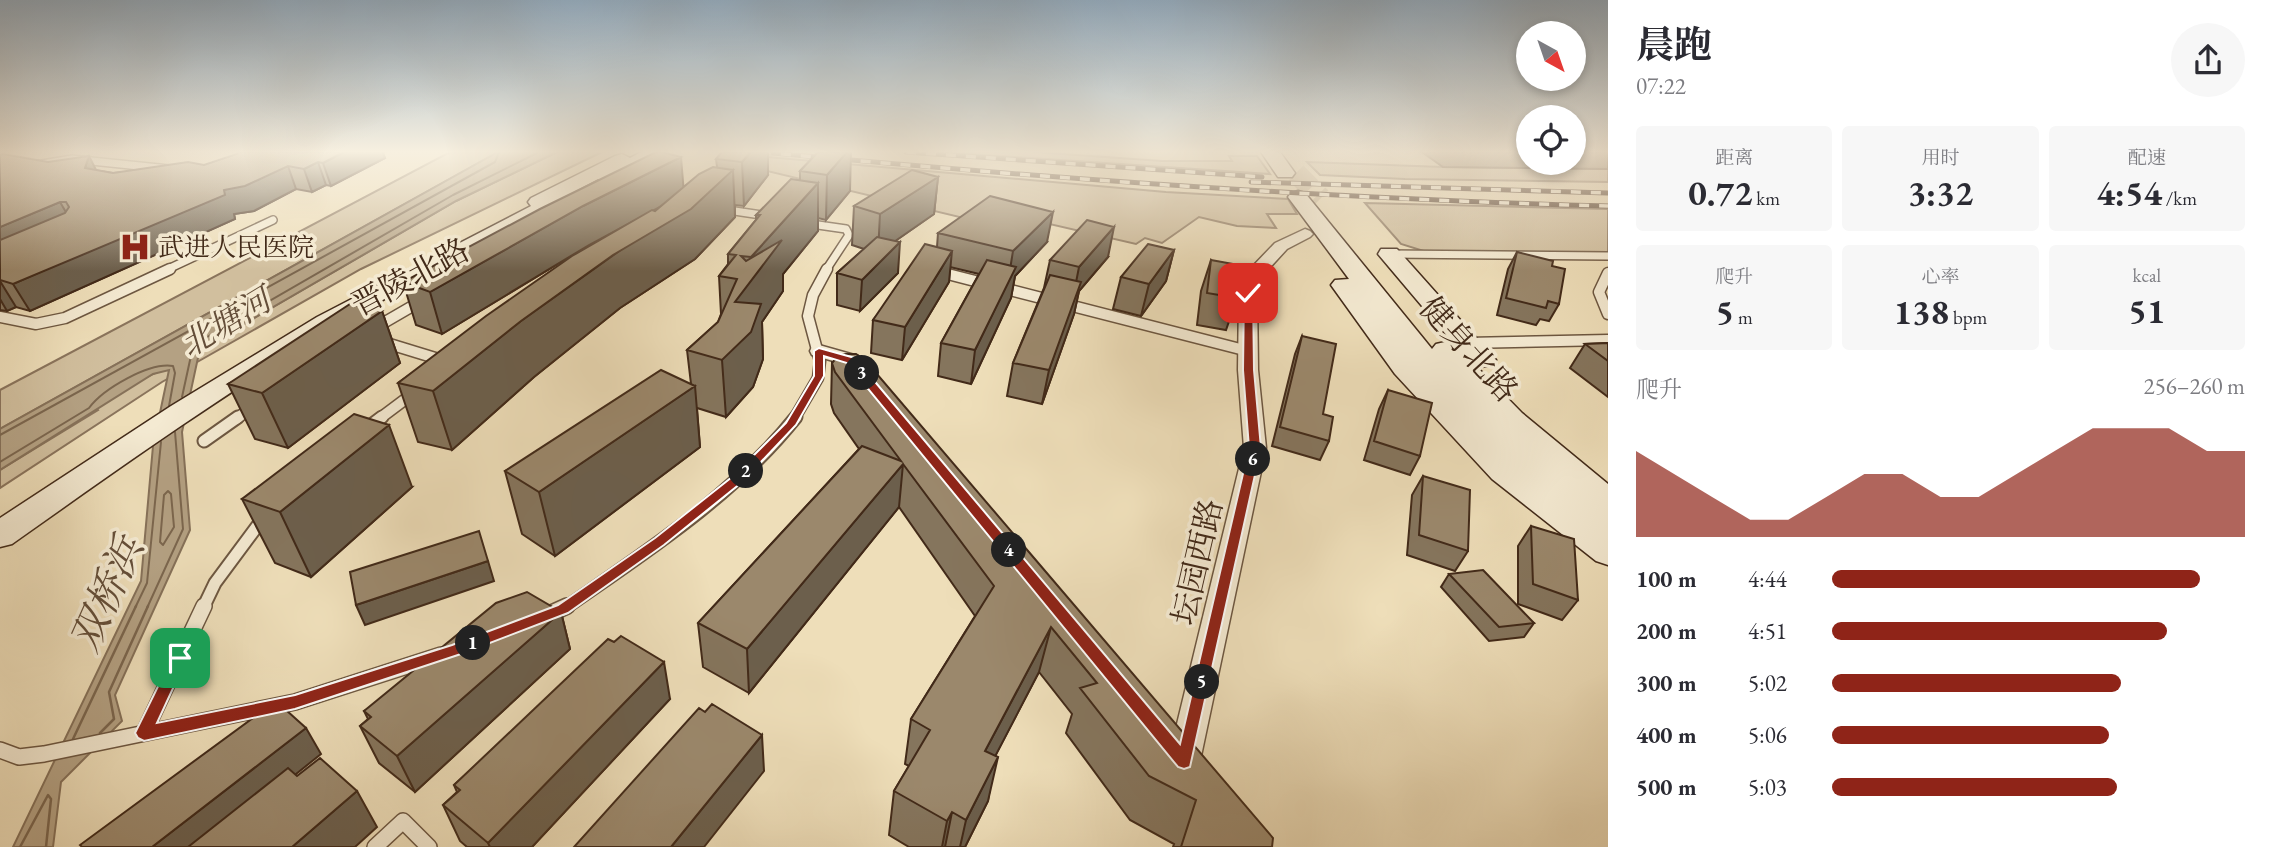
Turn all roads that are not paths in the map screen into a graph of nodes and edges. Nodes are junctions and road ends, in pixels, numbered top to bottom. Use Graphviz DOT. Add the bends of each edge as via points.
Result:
graph roads {
  1 [pos="559,192"];
  2 [pos="576,192"];
  3 [pos="1305,192"];
  4 [pos="1306,192"];
  5 [pos="706,212"];
  6 [pos="781,219"];
  7 [pos="273,220"];
  8 [pos="794,221"];
  9 [pos="1305,234"];
  10 [pos="1389,254"];
  11 [pos="1608,256"];
  12 [pos="928,269"];
  13 [pos="1608,274"];
  14 [pos="431,295"];
  15 [pos="1608,314"];
  16 [pos="0,317"];
  17 [pos="1608,340"];
  18 [pos="1466,343"];
  19 [pos="819,351"];
  20 [pos="1248,351"];
  21 [pos="442,372"];
  22 [pos="214,385"];
  23 [pos="421,388"];
  24 [pos="877,392"];
  25 [pos="257,404"];
  26 [pos="162,417"];
  27 [pos="356,437"];
  28 [pos="204,441"];
  29 [pos="1608,476"];
  30 [pos="1608,502"];
  31 [pos="271,510"];
  32 [pos="0,517"];
  33 [pos="1608,528"];
  34 [pos="0,535"];
  35 [pos="1608,552"];
  36 [pos="527,622"];
  37 [pos="456,650"];
  38 [pos="144,733"];
  39 [pos="0,750"];
  40 [pos="1184,761"];
  41 [pos="375,847"];
  42 [pos="429,847"];
  1 -- 22 [label="main road, 晋陵北路" via="278,338"];
  2 -- 22 [label="main road, 晋陵北路" via="454,252 330,327"];
  3 -- 33 [label="main road, 健身北路" via="1410,338 1477,415 1556,489"];
  4 -- 30 [label="main road, 健身北路" via="1437,342 1513,419"];
  5 -- 6 [label="lane" via="716,208"];
  7 -- 16 [label="lane" via="65,317 36,324"];
  8 -- 19 [label="lane" via="846,229 849,235 813,293 807,318"];
  9 -- 20 [label="street, 坛园西路" via="1281,246 1256,272 1248,293"];
  9 -- 35 [label="main road" via="1405,368 1503,472"];
  10 -- 11 [label="lane"];
  10 -- 18 [label="main road"];
  12 -- 20 [label="lane"];
  13 -- 15 [label="lane" via="1599,292"];
  14 -- 21 [label="lane" via="363,336 453,363"];
  17 -- 18 [label="lane"];
  18 -- 29 [label="main road" via="1548,429"];
  19 -- 24 [label="street" via="851,360"];
  19 -- 36 [label="lane" via="819,376 791,425 737,480 563,609"];
  20 -- 40 [label="street, 坛园西路" via="1255,448"];
  22 -- 26 [label="main road, 晋陵北路"];
  23 -- 27 [label="lane"];
  25 -- 28 [label="lane"];
  26 -- 32 [label="main road, 晋陵北路"];
  26 -- 34 [label="main road, 晋陵北路"];
  31 -- 38 [label="lane" via="215,583"];
  37 -- 38 [label="lane" via="295,702"];
  38 -- 39 [label="lane" via="19,757"];
  41 -- 42 [label="lane" via="403,821"];
}
